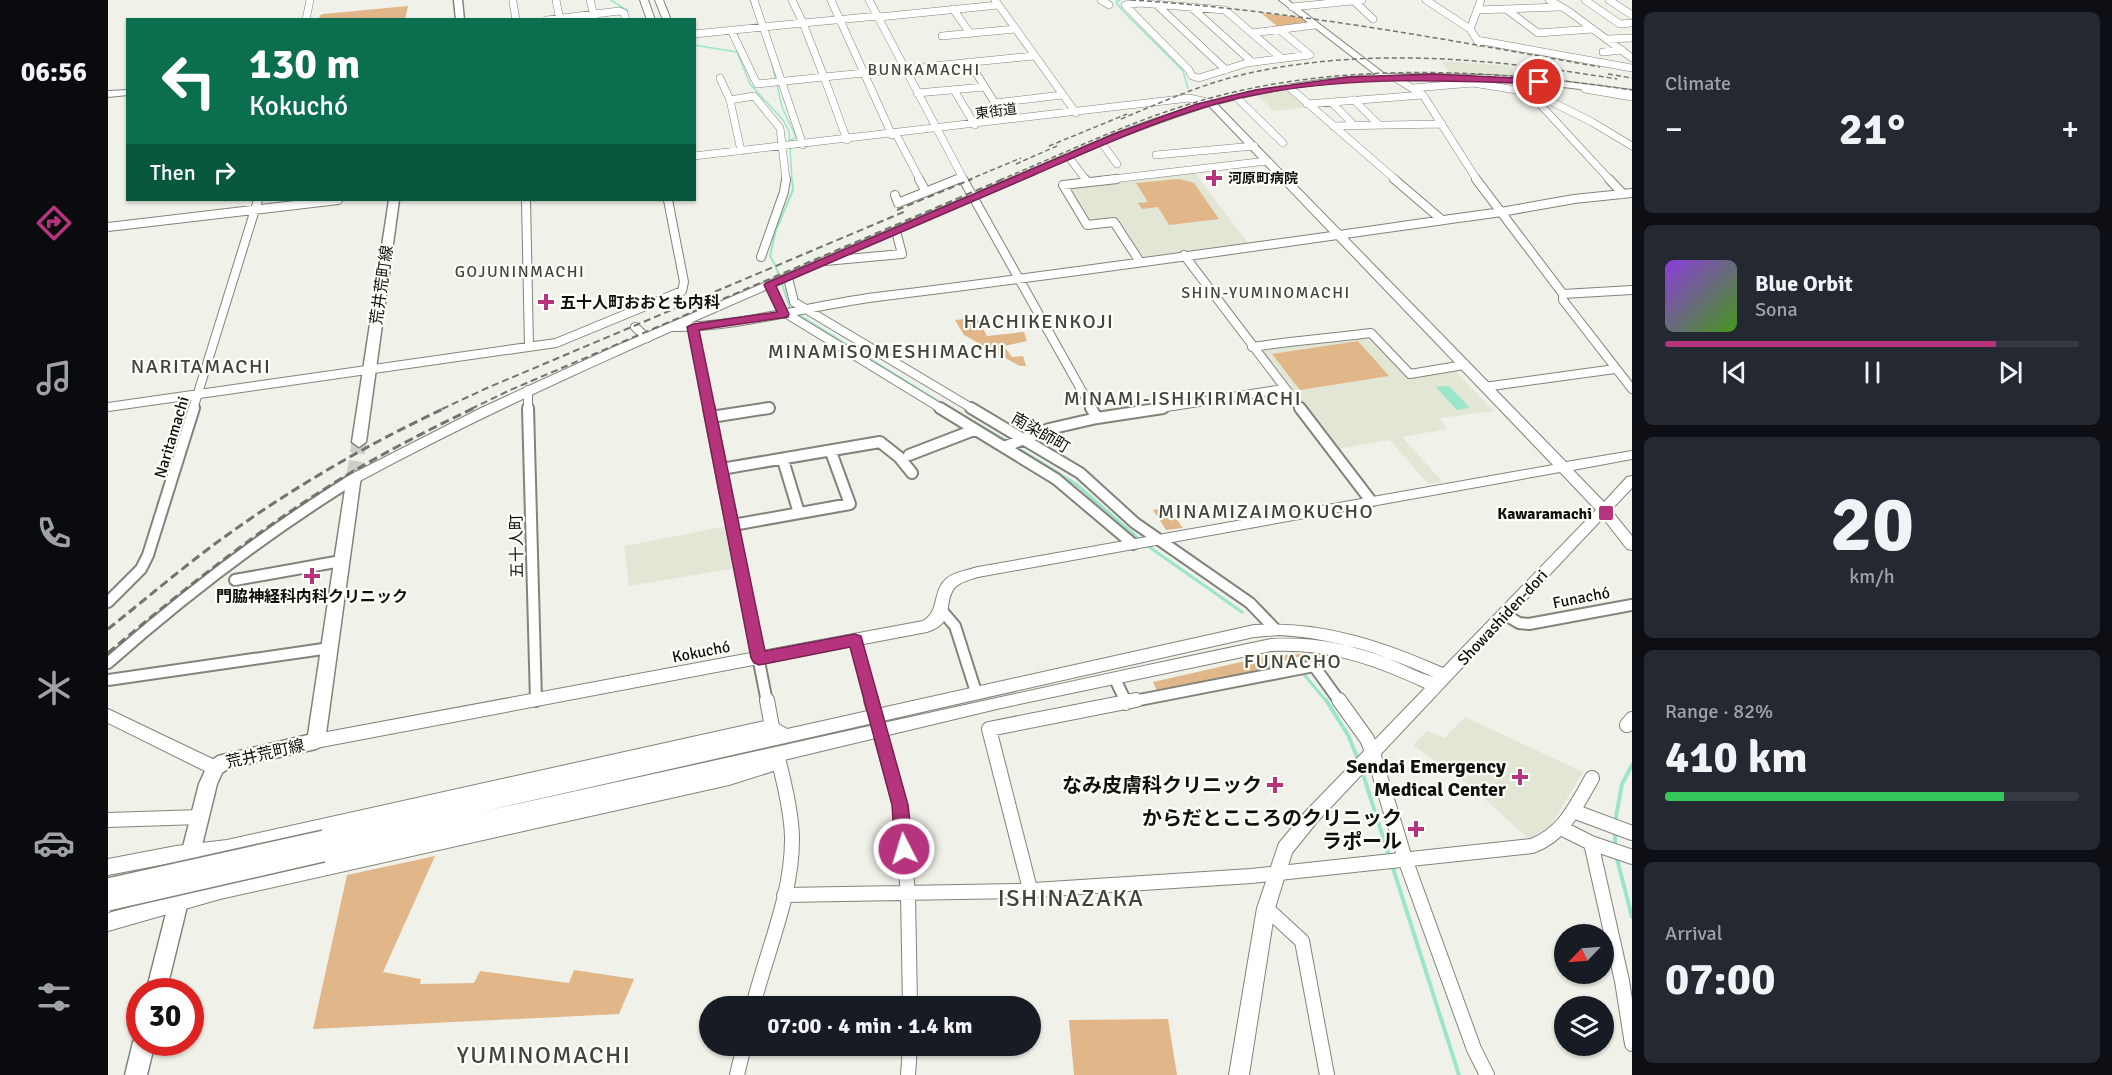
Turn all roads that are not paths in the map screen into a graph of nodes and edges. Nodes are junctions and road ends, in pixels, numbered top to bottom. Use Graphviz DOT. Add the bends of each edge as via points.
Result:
graph roads {
  1 [pos="310,0"];
  2 [pos="458,0"];
  3 [pos="556,0"];
  4 [pos="590,0"];
  5 [pos="644,0"];
  6 [pos="659,0"];
  7 [pos="754,0"];
  8 [pos="792,0"];
  9 [pos="831,0"];
  10 [pos="869,0"];
  11 [pos="1101,0"];
  12 [pos="1283,0"];
  13 [pos="1362,0"];
  14 [pos="1426,0"];
  15 [pos="1481,0"];
  16 [pos="1549,0"];
  17 [pos="1585,0"];
  18 [pos="1609,0"];
  19 [pos="1354,1"];
  20 [pos="513,2"];
  21 [pos="996,2"];
  22 [pos="1109,4"];
  23 [pos="1156,4"];
  24 [pos="1191,7"];
  25 [pos="1292,7"];
  26 [pos="1559,7"];
  27 [pos="953,9"];
  28 [pos="1506,9"];
  29 [pos="1477,10"];
  30 [pos="1632,15"];
  31 [pos="879,16"];
  32 [pos="595,17"];
  33 [pos="306,18"];
  34 [pos="460,18"];
  35 [pos="516,18"];
  36 [pos="560,18"];
  37 [pos="578,18"];
  38 [pos="625,18"];
  39 [pos="650,18"];
  40 [pos="666,18"];
  41 [pos="1373,19"];
  42 [pos="841,20"];
  43 [pos="802,23"];
  44 [pos="1632,23"];
  45 [pos="1315,25"];
  46 [pos="762,27"];
  47 [pos="1015,29"];
  48 [pos="1470,29"];
  49 [pos="1593,29"];
  50 [pos="731,30"];
  51 [pos="1280,30"];
  52 [pos="970,33"];
  53 [pos="1252,33"];
  54 [pos="696,34"];
  55 [pos="942,36"];
  56 [pos="1632,38"];
  57 [pos="1607,39"];
  58 [pos="1622,50"];
  59 [pos="1603,52"];
  60 [pos="1035,56"];
  61 [pos="1281,58"];
  62 [pos="1632,58"];
  63 [pos="1252,62"];
  64 [pos="969,63"];
  65 [pos="1632,68"];
  66 [pos="905,69"];
  67 [pos="1226,70"];
  68 [pos="864,73"];
  69 [pos="824,77"];
  70 [pos="1389,77"];
  71 [pos="720,78"];
  72 [pos="1521,80"];
  73 [pos="777,82"];
  74 [pos="984,87"];
  75 [pos="1289,87"];
  76 [pos="1413,88"];
  77 [pos="954,90"];
  78 [pos="1526,90"];
  79 [pos="126,92"];
  80 [pos="917,93"];
  81 [pos="108,94"];
  82 [pos="1062,95"];
  83 [pos="1423,95"];
  84 [pos="1632,95"];
  85 [pos="1236,96"];
  86 [pos="730,99"];
  87 [pos="1354,100"];
  88 [pos="1331,102"];
  89 [pos="1211,103"];
  90 [pos="1307,104"];
  91 [pos="1076,113"];
  92 [pos="1442,124"];
  93 [pos="975,125"];
  94 [pos="1379,125"];
  95 [pos="1333,126"];
  96 [pos="1355,126"];
  97 [pos="936,130"];
  98 [pos="894,135"];
  99 [pos="847,140"];
  100 [pos="1101,142"];
  101 [pos="1283,143"];
  102 [pos="799,145"];
  103 [pos="1254,146"];
  104 [pos="1632,146"];
  105 [pos="782,147"];
  106 [pos="741,151"];
  107 [pos="1156,155"];
  108 [pos="696,156"];
  109 [pos="1068,156"];
  110 [pos="1268,161"];
  111 [pos="1118,164"];
  112 [pos="962,177"];
  113 [pos="1087,183"];
  114 [pos="926,192"];
  115 [pos="1628,193"];
  116 [pos="895,195"];
  117 [pos="974,197"];
  118 [pos="318,201"];
  119 [pos="394,201"];
  120 [pos="526,201"];
  121 [pos="668,201"];
  122 [pos="257,204"];
  123 [pos="1501,212"];
  124 [pos="1442,220"];
  125 [pos="108,227"];
  126 [pos="896,231"];
  127 [pos="1339,234"];
  128 [pos="1184,255"];
  129 [pos="761,257"];
  130 [pos="825,261"];
  131 [pos="1140,262"];
  132 [pos="1021,279"];
  133 [pos="779,281"];
  134 [pos="1632,290"];
  135 [pos="1563,294"];
  136 [pos="805,309"];
  137 [pos="785,314"];
  138 [pos="629,321"];
  139 [pos="673,327"];
  140 [pos="693,327"];
  141 [pos="647,338"];
  142 [pos="529,347"];
  143 [pos="1252,347"];
  144 [pos="1464,364"];
  145 [pos="369,369"];
  146 [pos="1615,369"];
  147 [pos="1484,387"];
  148 [pos="1284,389"];
  149 [pos="1632,389"];
  150 [pos="528,390"];
  151 [pos="200,394"];
  152 [pos="108,407"];
  153 [pos="769,408"];
  154 [pos="711,417"];
  155 [pos="1097,418"];
  156 [pos="974,430"];
  157 [pos="1019,439"];
  158 [pos="358,441"];
  159 [pos="1006,446"];
  160 [pos="831,452"];
  161 [pos="1632,454"];
  162 [pos="909,455"];
  163 [pos="783,460"];
  164 [pos="1564,468"];
  165 [pos="721,469"];
  166 [pos="912,473"];
  167 [pos="353,478"];
  168 [pos="1632,480"];
  169 [pos="1371,501"];
  170 [pos="1604,510"];
  171 [pos="799,513"];
  172 [pos="733,525"];
  173 [pos="1158,540"];
  174 [pos="1135,544"];
  175 [pos="1632,545"];
  176 [pos="341,561"];
  177 [pos="235,580"];
  178 [pos="108,602"];
  179 [pos="1632,605"];
  180 [pos="943,612"];
  181 [pos="1504,614"];
  182 [pos="1275,629"];
  183 [pos="855,640"];
  184 [pos="330,648"];
  185 [pos="759,658"];
  186 [pos="108,663"];
  187 [pos="1115,679"];
  188 [pos="108,680"];
  189 [pos="1441,681"];
  190 [pos="976,692"];
  191 [pos="536,701"];
  192 [pos="1126,703"];
  193 [pos="108,716"];
  194 [pos="878,722"];
  195 [pos="777,731"];
  196 [pos="316,741"];
  197 [pos="778,759"];
  198 [pos="1365,761"];
  199 [pos="215,768"];
  200 [pos="1592,778"];
  201 [pos="1573,811"];
  202 [pos="200,817"];
  203 [pos="108,820"];
  204 [pos="1563,830"];
  205 [pos="1632,833"];
  206 [pos="1596,845"];
  207 [pos="324,846"];
  208 [pos="227,848"];
  209 [pos="190,852"];
  210 [pos="1628,855"];
  211 [pos="1401,859"];
  212 [pos="108,867"];
  213 [pos="1275,874"];
  214 [pos="108,887"];
  215 [pos="1030,890"];
  216 [pos="220,891"];
  217 [pos="908,894"];
  218 [pos="784,895"];
  219 [pos="108,902"];
  220 [pos="177,904"];
  221 [pos="1266,908"];
  222 [pos="108,922"];
  223 [pos="159,978"];
  224 [pos="756,996"];
  225 [pos="910,996"];
  226 [pos="1632,1044"];
  227 [pos="141,1056"];
  228 [pos="742,1056"];
  229 [pos="909,1056"];
  230 [pos="136,1075"];
  231 [pos="737,1075"];
  232 [pos="908,1075"];
  233 [pos="1239,1075"];
  234 [pos="1327,1075"];
  235 [pos="1487,1075"];
  1 -- 33 [label="street"];
  2 -- 34 [label="main road"];
  3 -- 36 [label="street"];
  4 -- 32 [label="street"];
  5 -- 39 [label="street"];
  6 -- 40 [label="street"];
  7 -- 46 [label="street"];
  8 -- 43 [label="street"];
  9 -- 42 [label="street"];
  10 -- 31 [label="street"];
  11 -- 22 [label="street"];
  12 -- 25 [label="street"];
  13 -- 19 [label="street"];
  14 -- 48 [label="street"];
  15 -- 29 [label="street"];
  16 -- 26 [label="street"];
  17 -- 44 [label="street" via="1620,24"];
  18 -- 30 [label="street"];
  19 -- 25 [label="street"];
  19 -- 41 [label="street"];
  20 -- 35 [label="street"];
  21 -- 27 [label="street"];
  21 -- 47 [label="street"];
  23 -- 24 [label="street"];
  23 -- 67 [label="street"];
  23 -- 67 [label="street" via="1125,4 1192,76 1198,78"];
  24 -- 53 [label="street" via="1225,10"];
  24 -- 63 [label="street"];
  25 -- 45 [label="street"];
  26 -- 28 [label="street"];
  26 -- 49 [label="street"];
  27 -- 31 [label="street"];
  27 -- 52 [label="street"];
  28 -- 29 [label="street"];
  28 -- 49 [label="street" via="1538,33"];
  29 -- 48 [label="street"];
  31 -- 42 [label="street"];
  31 -- 66 [label="street"];
  32 -- 37 [label="street"];
  32 -- 38 [label="street" via="619,12"];
  42 -- 43 [label="street"];
  42 -- 68 [label="street"];
  43 -- 46 [label="street"];
  43 -- 69 [label="street"];
  45 -- 51 [label="street"];
  45 -- 70 [label="street"];
  46 -- 50 [label="street"];
  46 -- 73 [label="street"];
  47 -- 52 [label="street"];
  47 -- 60 [label="street"];
  48 -- 65 [label="street" via="1478,41"];
  49 -- 57 [label="street"];
  50 -- 54 [label="street"];
  50 -- 73 [label="street" via="757,84"];
  51 -- 53 [label="street"];
  51 -- 61 [label="street" via="1310,55"];
  52 -- 55 [label="street"];
  53 -- 61 [label="street"];
  56 -- 57 [label="street"];
  57 -- 58 [label="street"];
  58 -- 59 [label="street"];
  58 -- 62 [label="street"];
  60 -- 64 [label="street"];
  60 -- 82 [label="street"];
  61 -- 63 [label="street"];
  63 -- 67 [label="street"];
  64 -- 66 [label="street"];
  64 -- 74 [label="street"];
  66 -- 68 [label="street"];
  66 -- 80 [label="street"];
  68 -- 69 [label="street"];
  68 -- 98 [label="street"];
  69 -- 73 [label="street"];
  69 -- 99 [label="street"];
  70 -- 72 [label="street"];
  70 -- 75 [label="street"];
  70 -- 76 [label="street"];
  71 -- 86 [label="street"];
  72 -- 78 [label="street"];
  72 -- 84 [label="street"];
  73 -- 102 [label="street"];
  74 -- 77 [label="street"];
  74 -- 82 [label="street" via="995,103"];
  75 -- 85 [label="street"];
  75 -- 90 [label="street"];
  76 -- 78 [label="street" via="1461,82"];
  76 -- 83 [label="street"];
  77 -- 80 [label="street"];
  77 -- 93 [label="street"];
  78 -- 104 [label="street"];
  78 -- 115 [label="street"];
  79 -- 81 [label="street"];
  80 -- 97 [label="street"];
  82 -- 91 [label="street"];
  83 -- 87 [label="street"];
  83 -- 92 [label="street"];
  85 -- 89 [label="street"];
  85 -- 101 [label="street"];
  86 -- 105 [label="street" via="754,96 780,128"];
  86 -- 106 [label="street"];
  87 -- 88 [label="street"];
  87 -- 94 [label="street"];
  88 -- 90 [label="street"];
  88 -- 96 [label="street"];
  89 -- 91 [label="street, 東街道" via="1196,98"];
  89 -- 100 [label="street"];
  89 -- 103 [label="street"];
  90 -- 95 [label="street"];
  91 -- 93 [label="street, 東街道"];
  92 -- 94 [label="street"];
  92 -- 123 [label="street"];
  93 -- 97 [label="street, 東街道"];
  94 -- 96 [label="street"];
  95 -- 96 [label="street"];
  95 -- 124 [label="street"];
  97 -- 98 [label="street, 東街道"];
  97 -- 112 [label="street"];
  98 -- 99 [label="street, 東街道"];
  98 -- 114 [label="street"];
  99 -- 102 [label="street, 東街道"];
  100 -- 109 [label="street"];
  100 -- 111 [label="street"];
  102 -- 105 [label="street, 東街道"];
  103 -- 107 [label="street"];
  103 -- 110 [label="street"];
  105 -- 106 [label="street, 東街道"];
  105 -- 129 [label="street" via="786,182"];
  106 -- 108 [label="street, 東街道"];
  109 -- 113 [label="street"];
  109 -- 117 [label="street"];
  110 -- 113 [label="street"];
  110 -- 127 [label="street"];
  112 -- 114 [label="street"];
  112 -- 117 [label="street"];
  113 -- 131 [label="street" via="1062,185 1087,225 1114,222"];
  114 -- 116 [label="street" via="898,203"];
  115 -- 123 [label="street"];
  117 -- 126 [label="street"];
  117 -- 132 [label="street"];
  118 -- 122 [label="street"];
  119 -- 145 [label="main road, 荒井荒町線"];
  120 -- 142 [label="street"];
  121 -- 138 [label="street" via="684,288"];
  122 -- 125 [label="street"];
  122 -- 151 [label="street, Naritamachi"];
  123 -- 124 [label="street"];
  123 -- 135 [label="street"];
  124 -- 127 [label="street"];
  126 -- 130 [label="street"];
  126 -- 130 [label="street" via="902,254"];
  127 -- 128 [label="street"];
  127 -- 144 [label="street"];
  128 -- 131 [label="street"];
  128 -- 143 [label="street"];
  130 -- 133 [label="street"];
  131 -- 132 [label="street"];
  132 -- 136 [label="street"];
  132 -- 155 [label="street"];
  133 -- 136 [label="street, 南染師町" via="794,302"];
  133 -- 137 [label="street"];
  133 -- 139 [label="street"];
  134 -- 135 [label="street"];
  135 -- 146 [label="street" via="1563,300"];
  136 -- 137 [label="street"];
  136 -- 157 [label="street, 南染師町"];
  137 -- 140 [label="street"];
  137 -- 156 [label="street"];
  138 -- 141 [label="street"];
  138 -- 142 [label="street"];
  139 -- 140 [label="street"];
  139 -- 141 [label="street"];
  140 -- 154 [label="street"];
  141 -- 150 [label="street"];
  142 -- 145 [label="street"];
  143 -- 144 [label="street" via="1371,333 1410,374"];
  143 -- 148 [label="street"];
  144 -- 147 [label="street"];
  145 -- 151 [label="street"];
  145 -- 158 [label="main road, 荒井荒町線"];
  146 -- 147 [label="street"];
  146 -- 149 [label="street"];
  147 -- 164 [label="street"];
  148 -- 155 [label="street"];
  148 -- 169 [label="street"];
  150 -- 167 [label="street"];
  150 -- 191 [label="street, 五十人町"];
  151 -- 152 [label="street"];
  151 -- 178 [label="street, Naritamachi" via="146,562"];
  153 -- 154 [label="street"];
  154 -- 165 [label="street"];
  155 -- 157 [label="street"];
  156 -- 159 [label="street"];
  156 -- 162 [label="street"];
  157 -- 159 [label="street"];
  157 -- 173 [label="street, 南染師町" via="1080,473"];
  159 -- 174 [label="street" via="1081,498"];
  160 -- 163 [label="street"];
  160 -- 166 [label="street" via="880,442"];
  160 -- 171 [label="street" via="850,504"];
  161 -- 164 [label="street"];
  163 -- 165 [label="street"];
  163 -- 171 [label="street"];
  164 -- 169 [label="street"];
  164 -- 170 [label="street"];
  165 -- 172 [label="street"];
  167 -- 176 [label="main road, 荒井荒町線"];
  167 -- 186 [label="street" via="199,585"];
  168 -- 170 [label="street, Showashiden-dori"];
  169 -- 173 [label="street"];
  170 -- 175 [label="street"];
  170 -- 181 [label="street, Showashiden-dori"];
  171 -- 172 [label="street"];
  172 -- 185 [label="street"];
  173 -- 174 [label="street"];
  173 -- 182 [label="street, 南染師町" via="1250,603"];
  174 -- 180 [label="street" via="965,576 948,587"];
  176 -- 177 [label="street"];
  176 -- 184 [label="main road, 荒井荒町線"];
  179 -- 181 [label="street, Funachó" via="1529,624"];
  180 -- 183 [label="street, Kokuchó" via="927,626"];
  180 -- 190 [label="street" via="955,626"];
  181 -- 189 [label="street, Showashiden-dori"];
  182 -- 189 [label="street" via="1327,633 1380,647"];
  182 -- 190 [label="street"];
  183 -- 185 [label="street, Kokuchó"];
  183 -- 194 [label="street"];
  184 -- 188 [label="street"];
  184 -- 196 [label="main road, 荒井荒町線"];
  185 -- 191 [label="street, Kokuchó"];
  185 -- 195 [label="street"];
  187 -- 189 [label="street" via="1256,647 1295,643 1364,654"];
  187 -- 192 [label="street"];
  187 -- 194 [label="street"];
  189 -- 198 [label="street, Showashiden-dori"];
  190 -- 194 [label="street"];
  191 -- 196 [label="street, Kokuchó"];
  192 -- 198 [label="street" via="1314,666 1367,739"];
  192 -- 215 [label="street" via="989,729"];
  193 -- 199 [label="street"];
  194 -- 195 [label="street"];
  194 -- 197 [label="street" via="808,753"];
  194 -- 217 [label="street" via="900,805"];
  195 -- 207 [label="street"];
  195 -- 208 [label="street"];
  196 -- 199 [label="main road, 荒井荒町線" via="224,761"];
  197 -- 207 [label="street"];
  197 -- 216 [label="street" via="717,780"];
  197 -- 218 [label="street" via="792,838"];
  198 -- 211 [label="street"];
  198 -- 213 [label="street, Showashiden-dori" via="1285,849"];
  199 -- 202 [label="main road, 荒井荒町線"];
  200 -- 201 [label="street"];
  201 -- 204 [label="street"];
  201 -- 205 [label="street"];
  202 -- 203 [label="street"];
  202 -- 209 [label="main road, 荒井荒町線"];
  204 -- 206 [label="street"];
  204 -- 211 [label="street" via="1532,846"];
  206 -- 210 [label="street"];
  206 -- 226 [label="street"];
  207 -- 214 [label="street, bridge"];
  207 -- 219 [label="street, bridge"];
  208 -- 209 [label="street"];
  208 -- 216 [label="street"];
  209 -- 212 [label="street"];
  209 -- 220 [label="main road, 荒井荒町線"];
  211 -- 213 [label="street"];
  211 -- 235 [label="street"];
  213 -- 215 [label="street"];
  213 -- 221 [label="street, Showashiden-dori"];
  215 -- 217 [label="street"];
  216 -- 220 [label="street"];
  217 -- 218 [label="street"];
  217 -- 225 [label="street"];
  218 -- 224 [label="street"];
  220 -- 222 [label="street"];
  220 -- 223 [label="main road, 荒井荒町線"];
  221 -- 233 [label="street, Showashiden-dori"];
  221 -- 234 [label="street" via="1302,941"];
  227 -- 230 [label="main road"];
  228 -- 231 [label="street"];
  229 -- 232 [label="street"];
}
